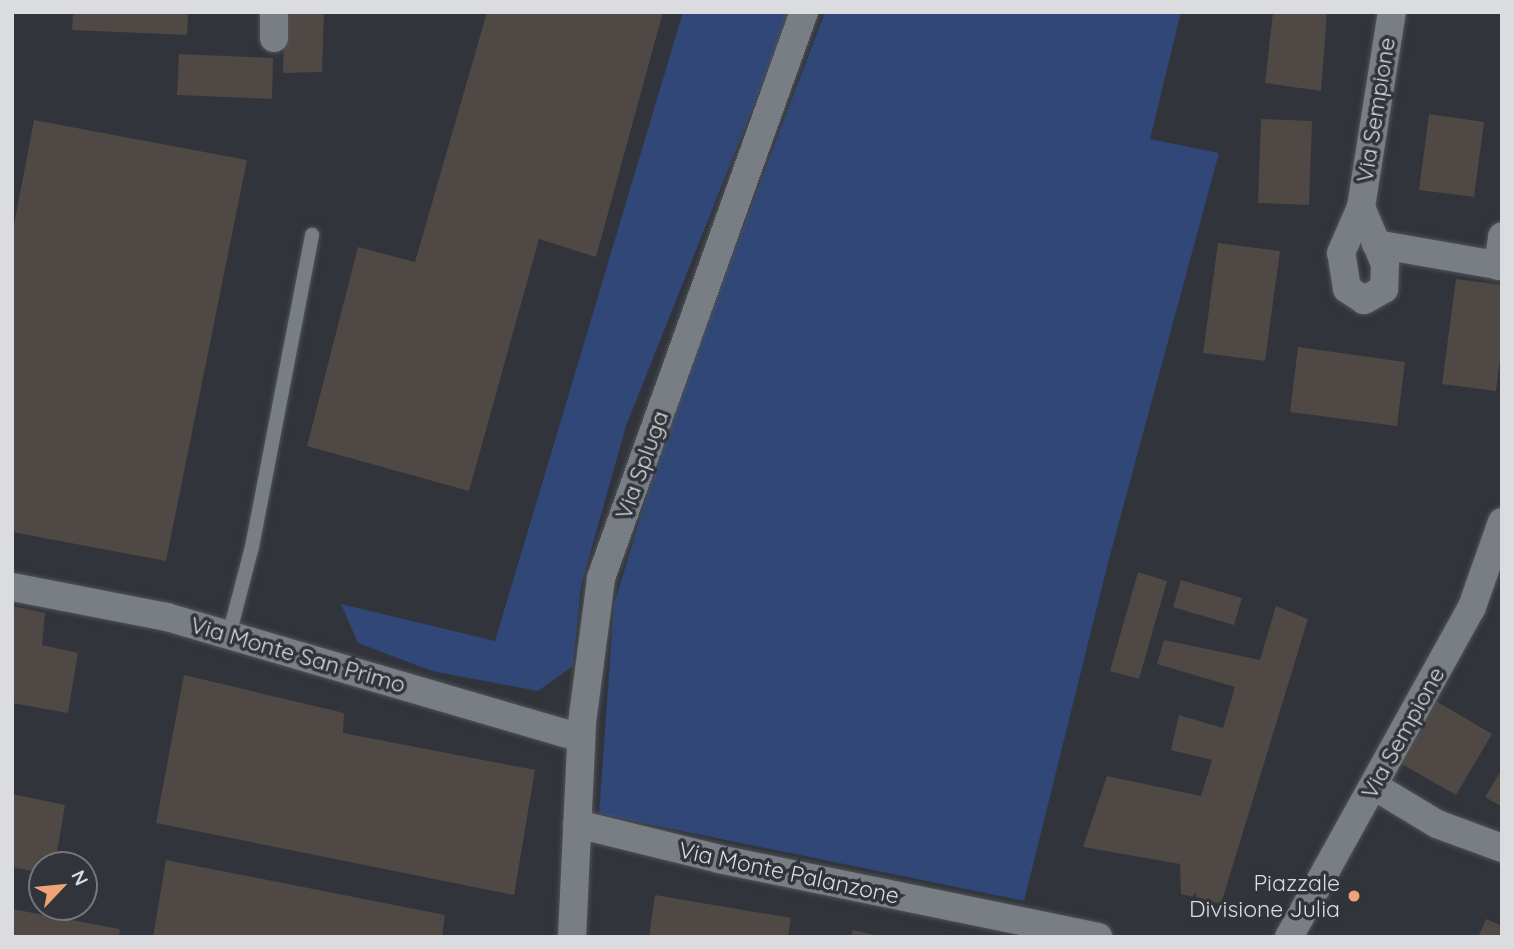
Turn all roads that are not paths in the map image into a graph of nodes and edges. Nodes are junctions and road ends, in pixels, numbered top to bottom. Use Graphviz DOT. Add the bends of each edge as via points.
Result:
graph roads {
  1 [pos="804,12"];
  2 [pos="1392,12"];
  3 [pos="1361,207"];
  4 [pos="312,235"];
  5 [pos="1502,236"];
  6 [pos="1376,244"];
  7 [pos="1500,266"];
  8 [pos="1502,522"];
  9 [pos="12,587"];
  10 [pos="229,635"];
  11 [pos="581,738"];
  12 [pos="1374,786"];
  13 [pos="577,824"];
  14 [pos="1502,848"];
  15 [pos="1001,928"];
  16 [pos="572,937"];
  17 [pos="1098,937"];
  18 [pos="1289,937"];
  1 -- 11 [label="street, Via Spluga" via="601,578"];
  2 -- 3 [label="street, Via Sempione"];
  3 -- 6 [label="street, Via Sempione"];
  3 -- 6 [label="street, Via Sempione" via="1341,253 1347,289 1364,300 1384,289 1385,264"];
  4 -- 10 [label="lane" via="253,547"];
  5 -- 7 [label="street"];
  6 -- 7 [label="street"];
  8 -- 12 [label="street, Via Sempione" via="1472,607"];
  9 -- 10 [label="street, Via Monte San Primo" via="167,617"];
  10 -- 11 [label="street, Via Monte San Primo"];
  11 -- 13 [label="street, Via Spluga"];
  12 -- 14 [label="street" via="1437,824"];
  12 -- 18 [label="street, Via Sempione"];
  13 -- 15 [label="street, Via Monte Palanzone"];
  13 -- 16 [label="street, Via Spluga"];
  15 -- 17 [label="street, Via Monte Palanzone"];
}
